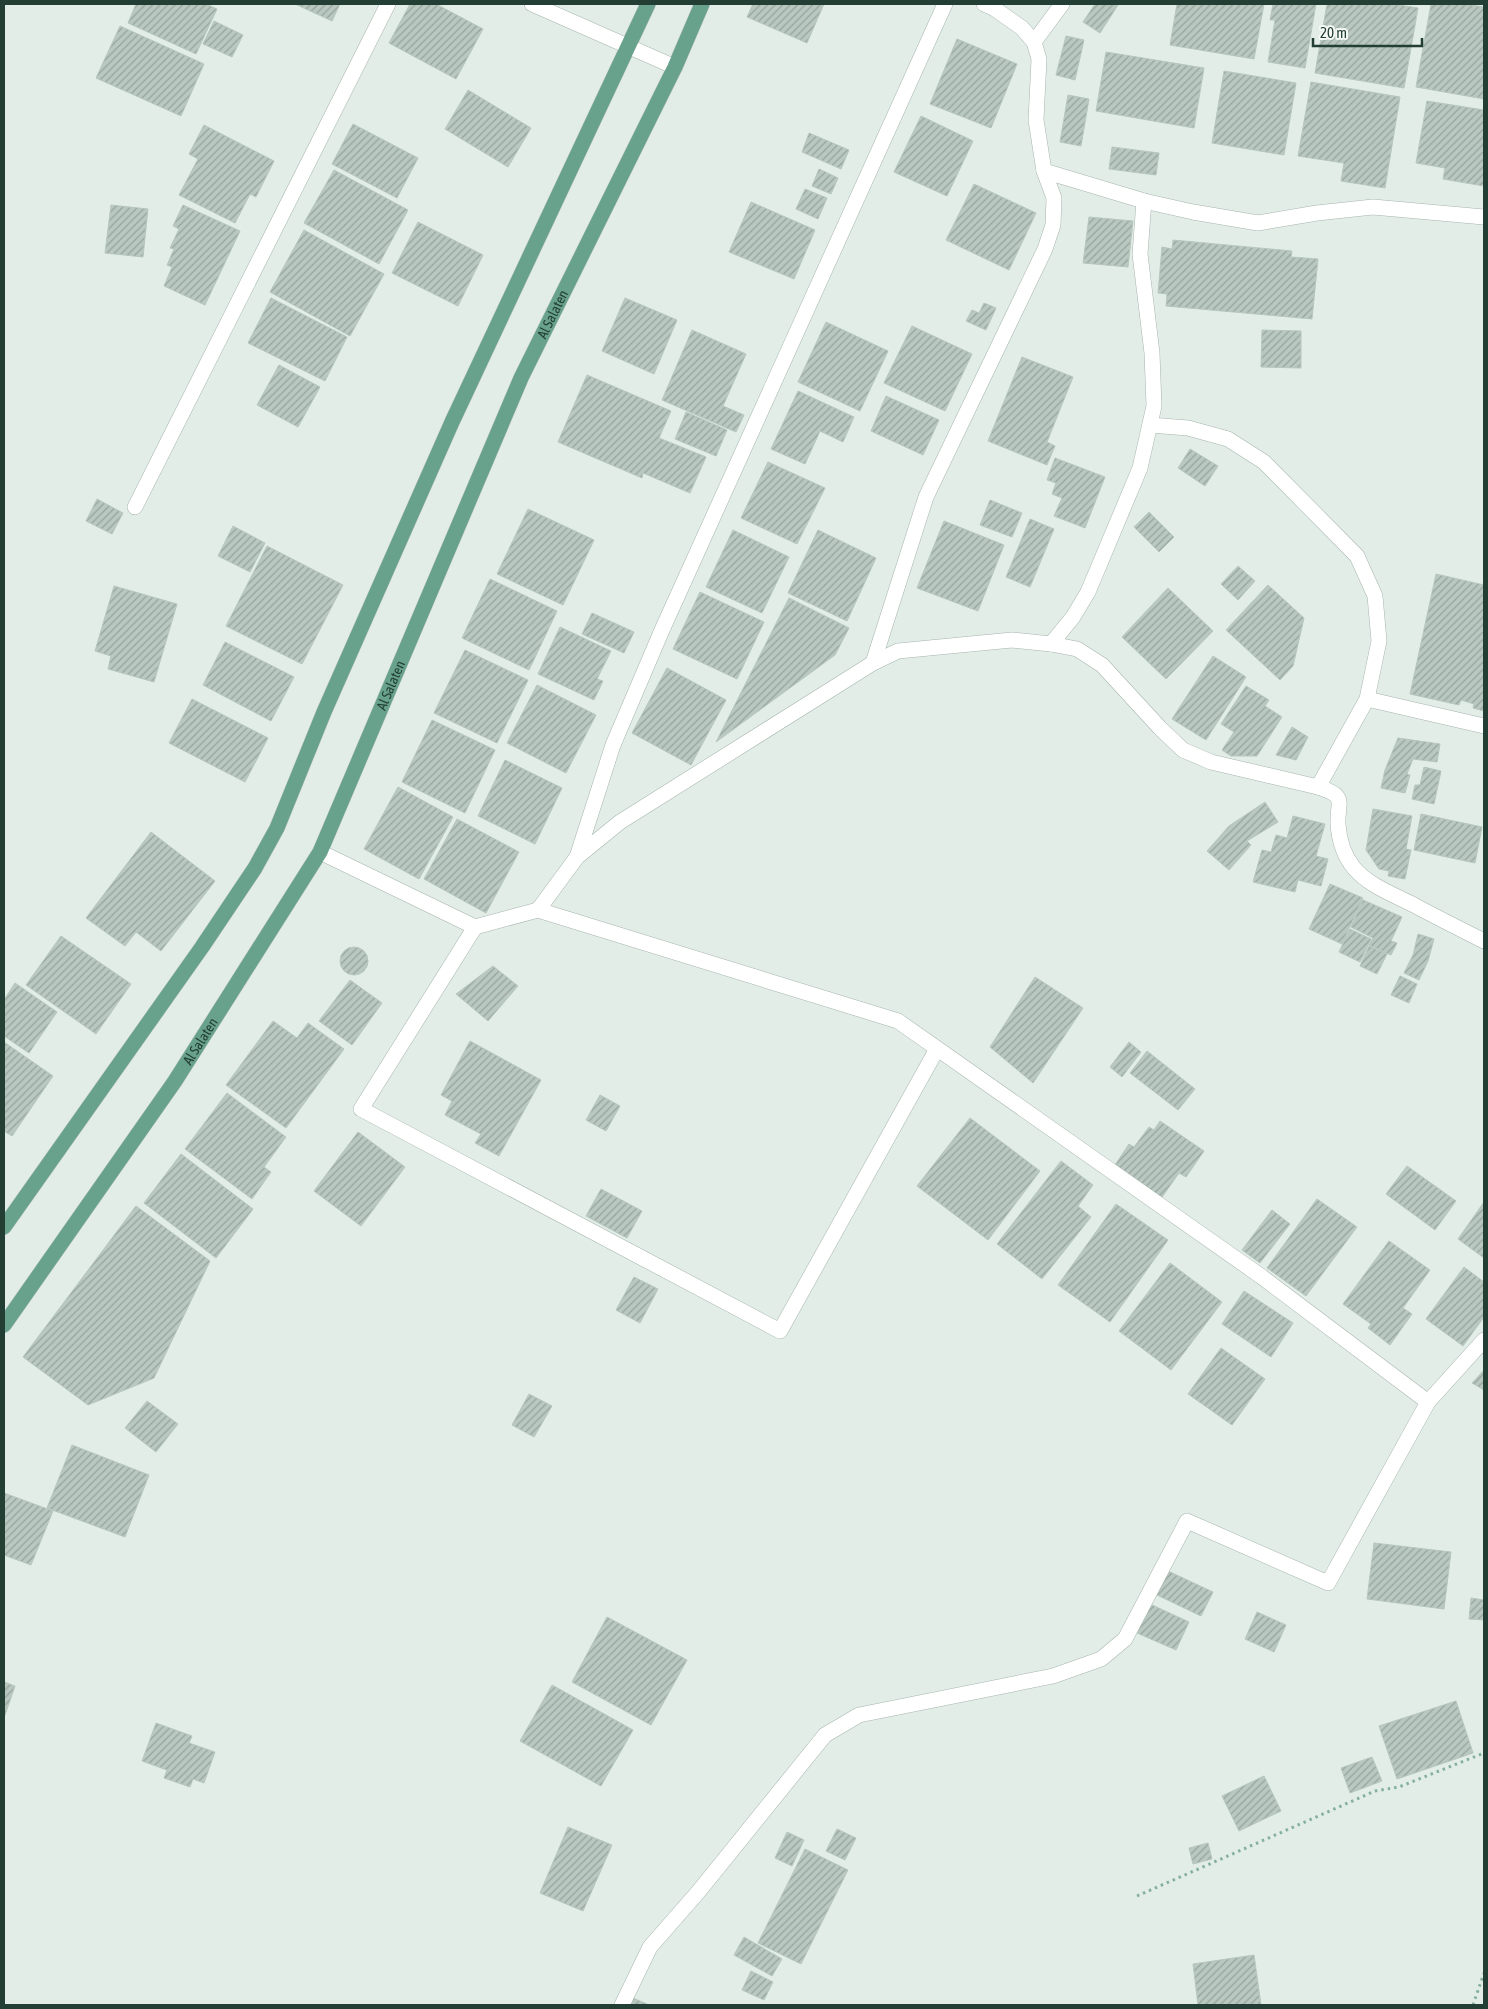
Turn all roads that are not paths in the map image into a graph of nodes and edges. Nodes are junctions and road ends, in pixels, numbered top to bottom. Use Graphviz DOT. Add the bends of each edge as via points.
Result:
graph roads {
  1 [pos="388,4"];
  2 [pos="532,4"];
  3 [pos="648,4"];
  4 [pos="702,4"];
  5 [pos="945,4"];
  6 [pos="984,4"];
  7 [pos="1062,4"];
  8 [pos="1034,42"];
  9 [pos="628,46"];
  10 [pos="675,66"];
  11 [pos="1044,171"];
  12 [pos="1144,201"];
  13 [pos="1484,217"];
  14 [pos="1150,424"];
  15 [pos="134,507"];
  16 [pos="1051,644"];
  17 [pos="873,663"];
  18 [pos="1367,699"];
  19 [pos="1484,726"];
  20 [pos="1318,787"];
  21 [pos="320,852"];
  22 [pos="577,857"];
  23 [pos="538,910"];
  24 [pos="475,927"];
  25 [pos="1484,941"];
  26 [pos="937,1049"];
  27 [pos="4,1227"];
  28 [pos="4,1324"];
  29 [pos="1484,1340"];
  30 [pos="1428,1402"];
  31 [pos="622,2005"];
  1 -- 15 [label="street"];
  2 -- 9 [label="street"];
  3 -- 9 [label="main road"];
  4 -- 10 [label="main road, Al Salaten"];
  5 -- 22 [label="street" via="613,745"];
  6 -- 8 [label="street" via="1022,28"];
  7 -- 8 [label="street"];
  8 -- 11 [label="street" via="1039,59 1036,120"];
  9 -- 10 [label="street"];
  9 -- 27 [label="main road" via="452,422 324,712 277,828 255,868 202,947"];
  10 -- 21 [label="main road, Al Salaten" via="521,378"];
  11 -- 12 [label="street"];
  11 -- 17 [label="street" via="1054,198 1053,225 1045,249 926,497"];
  12 -- 13 [label="street" via="1258,223 1374,206"];
  12 -- 14 [label="street" via="1140,254 1152,353 1154,406"];
  14 -- 16 [label="street" via="1140,468 1088,592"];
  14 -- 18 [label="street" via="1188,428 1228,439 1264,462 1357,556 1375,596 1379,641"];
  16 -- 17 [label="street" via="1012,640 898,651"];
  16 -- 20 [label="street" via="1077,649 1102,665 1183,750 1211,762"];
  17 -- 22 [label="street" via="620,822"];
  18 -- 19 [label="street"];
  18 -- 20 [label="street"];
  20 -- 25 [label="street" via="1336,796 1341,805 1338,824 1343,848 1354,868 1374,885"];
  21 -- 24 [label="street"];
  21 -- 28 [label="main road, Al Salaten" via="175,1081"];
  22 -- 23 [label="street"];
  23 -- 24 [label="street"];
  23 -- 26 [label="street" via="898,1021"];
  24 -- 26 [label="street" via="361,1109 780,1331"];
  26 -- 30 [label="street" via="1262,1277"];
  29 -- 30 [label="street"];
  30 -- 31 [label="street" via="1328,1583 1186,1521 1126,1638 1101,1659 1053,1676 859,1715 824,1735 650,1947"];
}
